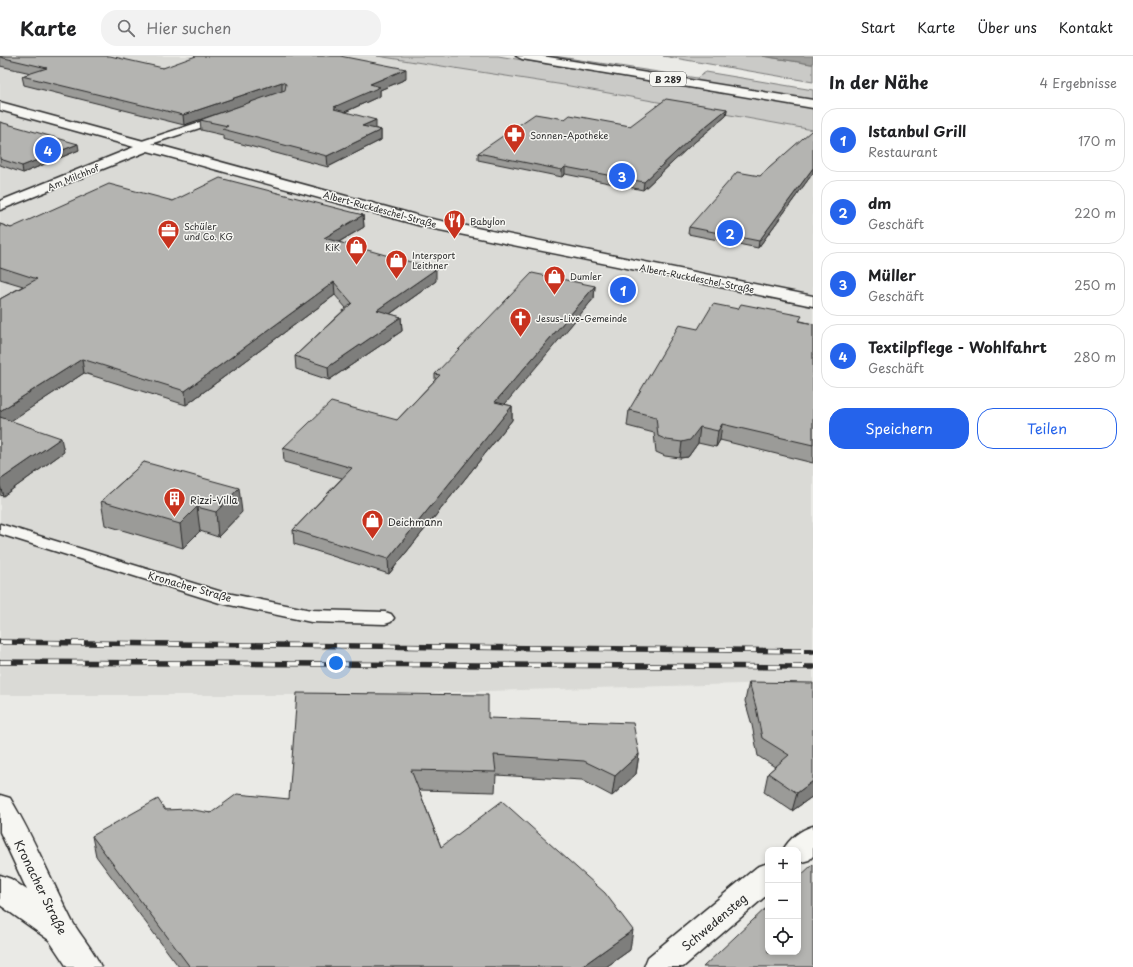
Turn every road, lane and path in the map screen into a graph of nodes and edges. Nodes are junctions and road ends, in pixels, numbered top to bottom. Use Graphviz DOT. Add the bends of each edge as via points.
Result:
graph roads {
  1 [pos="522,56"];
  2 [pos="813,104"];
  3 [pos="0,106"];
  4 [pos="231,114"];
  5 [pos="143,146"];
  6 [pos="0,206"];
  7 [pos="813,301"];
  8 [pos="0,529"];
  9 [pos="385,618"];
  10 [pos="0,806"];
  11 [pos="813,838"];
  12 [pos="801,848"];
  13 [pos="765,879"];
  14 [pos="0,888"];
  15 [pos="61,931"];
  16 [pos="85,967"];
  17 [pos="660,967"];
  1 -- 2 [label="main road, B 289"];
  3 -- 5 [label="main road, Albert-Ruckdeschel-Straße"];
  4 -- 5 [label="lane"];
  5 -- 6 [label="main road, Am Milchhof"];
  5 -- 7 [label="main road, Albert-Ruckdeschel-Straße" via="425,222"];
  8 -- 9 [label="lane, Kronacher Straße" via="220,596 310,616"];
  10 -- 15 [label="main road, Kronacher Straße" via="19,839"];
  11 -- 12 [label="main road"];
  13 -- 17 [label="main road, Schwedensteg"];
  14 -- 15 [label="main road"];
  15 -- 16 [label="main road, Kronacher Straße"];
}
